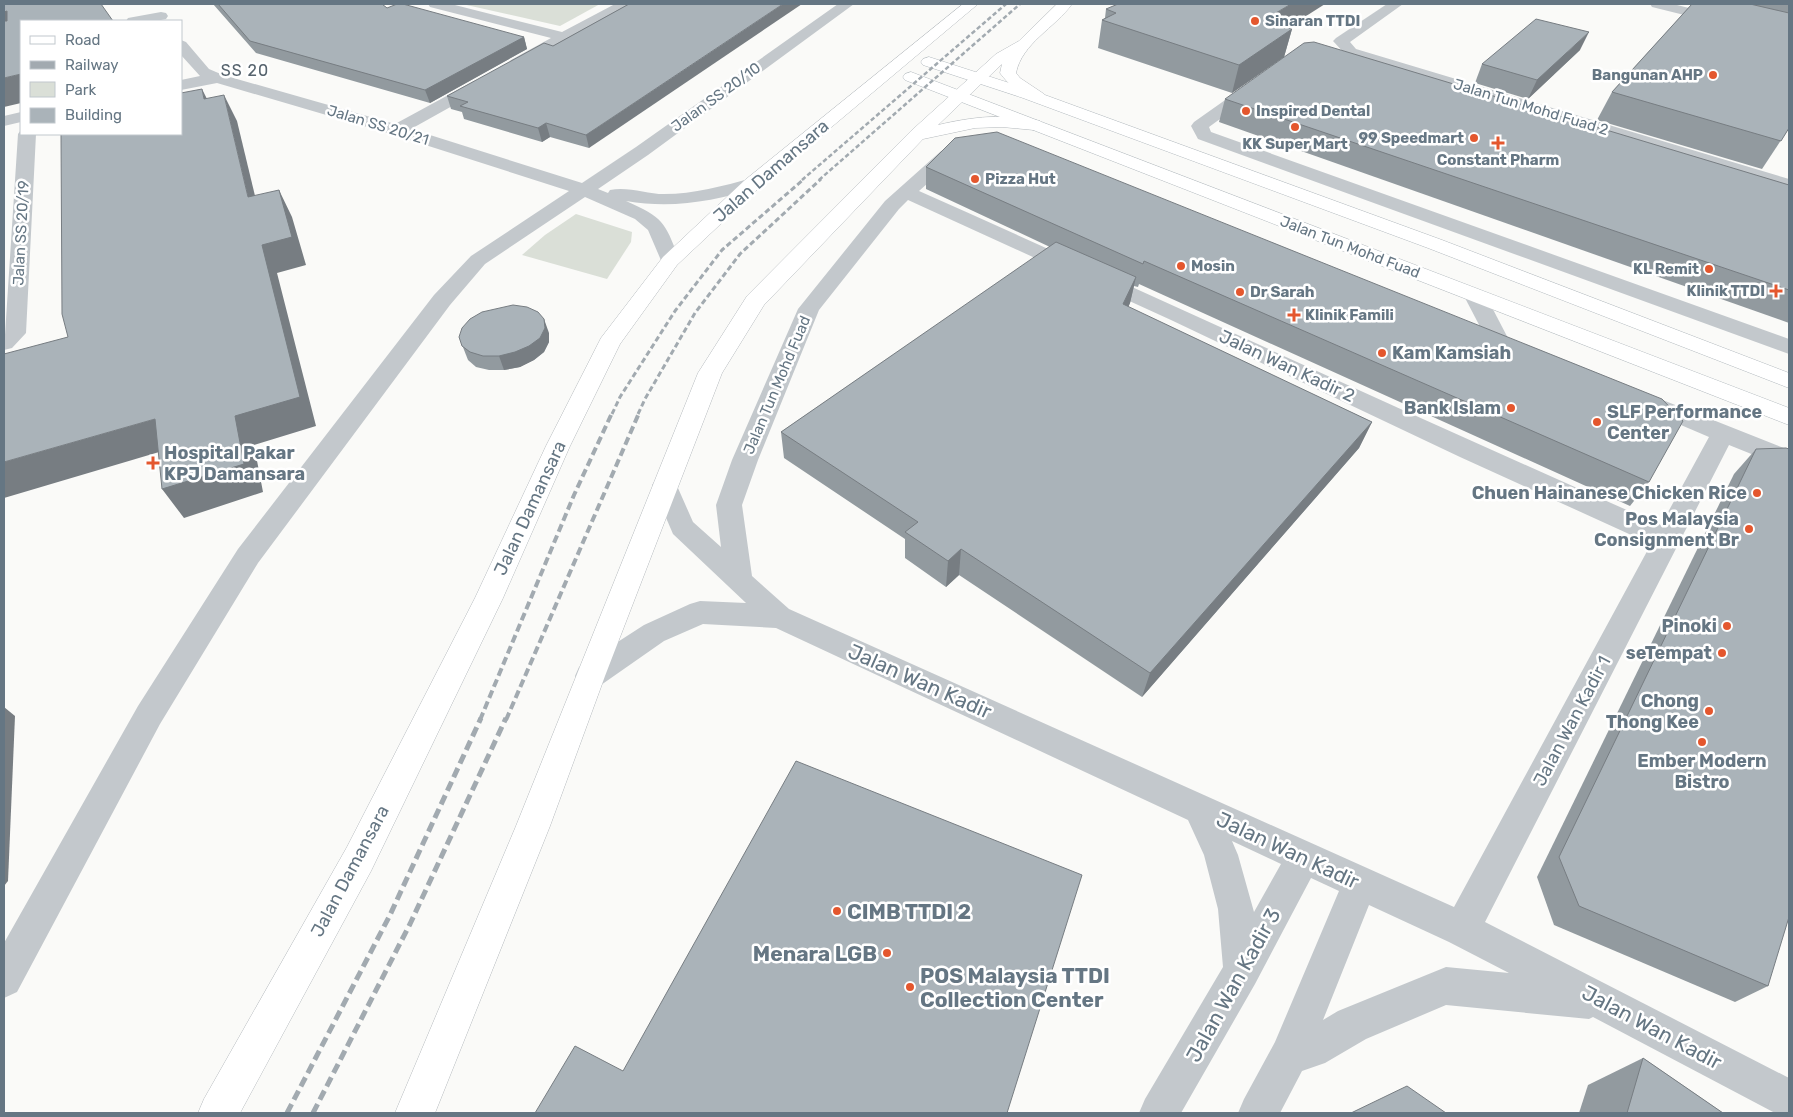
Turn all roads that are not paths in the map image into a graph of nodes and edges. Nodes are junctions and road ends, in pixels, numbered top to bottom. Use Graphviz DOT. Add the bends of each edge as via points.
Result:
graph roads {
  1 [pos="151,4"];
  2 [pos="435,4"];
  3 [pos="625,4"];
  4 [pos="846,4"];
  5 [pos="971,4"];
  6 [pos="1065,4"];
  7 [pos="1396,4"];
  8 [pos="1657,4"];
  9 [pos="163,19"];
  10 [pos="148,20"];
  11 [pos="564,37"];
  12 [pos="1789,37"];
  13 [pos="1024,44"];
  14 [pos="182,47"];
  15 [pos="943,49"];
  16 [pos="929,62"];
  17 [pos="980,76"];
  18 [pos="217,78"];
  19 [pos="1263,80"];
  20 [pos="182,85"];
  21 [pos="958,95"];
  22 [pos="1038,97"];
  23 [pos="20,117"];
  24 [pos="4,120"];
  25 [pos="1034,125"];
  26 [pos="397,130"];
  27 [pos="27,135"];
  28 [pos="838,136"];
  29 [pos="916,136"];
  30 [pos="1220,142"];
  31 [pos="977,149"];
  32 [pos="1198,156"];
  33 [pos="752,184"];
  34 [pos="1789,185"];
  35 [pos="585,190"];
  36 [pos="906,192"];
  37 [pos="12,220"];
  38 [pos="670,261"];
  39 [pos="1475,296"];
  40 [pos="1472,332"];
  41 [pos="9,338"];
  42 [pos="1789,347"];
  43 [pos="1789,381"];
  44 [pos="1624,393"];
  45 [pos="1789,417"];
  46 [pos="1723,433"];
  47 [pos="1789,460"];
  48 [pos="664,485"];
  49 [pos="1668,540"];
  50 [pos="739,578"];
  51 [pos="778,617"];
  52 [pos="590,676"];
  53 [pos="1200,810"];
  54 [pos="1304,856"];
  55 [pos="1360,884"];
  56 [pos="1462,929"];
  57 [pos="1242,971"];
  58 [pos="4,979"];
  59 [pos="1604,1001"];
  60 [pos="1289,1056"];
  61 [pos="1789,1099"];
  62 [pos="218,1113"];
  63 [pos="415,1113"];
  64 [pos="1159,1113"];
  65 [pos="1258,1113"];
  1 -- 9 [label="street"];
  2 -- 11 [label="street"];
  3 -- 11 [label="street"];
  4 -- 35 [label="street, Jalan SS 20/10"];
  5 -- 33 [label="main road, Jalan Damansara"];
  6 -- 13 [label="main road"];
  7 -- 34 [label="street, Jalan Tun Mohd Fuad 2" via="1341,41 1351,52 1521,111 1651,151"];
  8 -- 12 [label="street"];
  9 -- 10 [label="street"];
  11 -- 26 [label="street"];
  13 -- 17 [label="main road" via="1001,57"];
  13 -- 22 [label="main road" via="1010,64 1008,73"];
  14 -- 18 [label="street, Jalan SS 20/21" via="203,72"];
  15 -- 16 [label="main road"];
  16 -- 17 [label="main road, Jalan Tun Mohd Fuad"];
  16 -- 21 [label="main road, Jalan Tun Mohd Fuad" via="905,82"];
  17 -- 21 [label="main road"];
  17 -- 22 [label="main road, Jalan Tun Mohd Fuad"];
  18 -- 20 [label="street"];
  18 -- 26 [label="street, Jalan SS 20/21"];
  19 -- 30 [label="street" via="1200,126 1204,135"];
  21 -- 25 [label="main road, Jalan Tun Mohd Fuad"];
  21 -- 29 [label="main road"];
  22 -- 32 [label="main road, Jalan Tun Mohd Fuad"];
  23 -- 24 [label="street"];
  25 -- 29 [label="main road" via="973,122"];
  25 -- 39 [label="main road, Jalan Tun Mohd Fuad"];
  26 -- 35 [label="street, Jalan SS 20/21"];
  27 -- 37 [label="street, Jalan SS 20/19"];
  28 -- 38 [label="main road" via="723,230"];
  29 -- 48 [label="main road" via="755,301 710,373"];
  30 -- 32 [label="street"];
  30 -- 42 [label="street"];
  31 -- 36 [label="street, Jalan Tun Mohd Fuad" via="947,154"];
  32 -- 43 [label="main road, Jalan Tun Mohd Fuad"];
  33 -- 35 [label="street, Jalan SS 20/21" via="705,196 669,200"];
  33 -- 38 [label="main road, Jalan Damansara"];
  35 -- 38 [label="street, Jalan SS 20/21" via="642,214 657,228"];
  35 -- 58 [label="street, Jalan SS 20/10" via="478,260 442,300 248,556 149,715"];
  36 -- 49 [label="street, Jalan Wan Kadir 2"];
  36 -- 50 [label="street, Jalan Tun Mohd Fuad" via="809,309 728,505"];
  37 -- 41 [label="street, Jalan SS 20/19"];
  38 -- 62 [label="main road, Jalan Damansara" via="609,343 359,859"];
  39 -- 40 [label="street" via="1508,346"];
  39 -- 45 [label="main road, Jalan Tun Mohd Fuad"];
  44 -- 46 [label="street"];
  46 -- 47 [label="street"];
  46 -- 49 [label="street, Jalan Wan Kadir 1"];
  48 -- 50 [label="street, Jalan Wan Kadir" via="682,527"];
  48 -- 52 [label="main road"];
  49 -- 56 [label="street, Jalan Wan Kadir 1"];
  50 -- 51 [label="street, Jalan Wan Kadir"];
  51 -- 52 [label="street, Jalan Wan Kadir" via="700,612 654,633"];
  51 -- 53 [label="street, Jalan Wan Kadir"];
  52 -- 63 [label="main road" via="533,826"];
  53 -- 54 [label="street, Jalan Wan Kadir"];
  53 -- 57 [label="street" via="1221,856 1236,909"];
  54 -- 55 [label="street, Jalan Wan Kadir"];
  54 -- 57 [label="street, Jalan Wan Kadir 3"];
  55 -- 56 [label="street, Jalan Wan Kadir"];
  55 -- 60 [label="street"];
  56 -- 59 [label="street, Jalan Wan Kadir"];
  57 -- 64 [label="street, Jalan Wan Kadir 3"];
  59 -- 60 [label="street" via="1446,986 1352,1025 1311,1049"];
  59 -- 61 [label="street, Jalan Wan Kadir"];
  60 -- 65 [label="street"];
}
